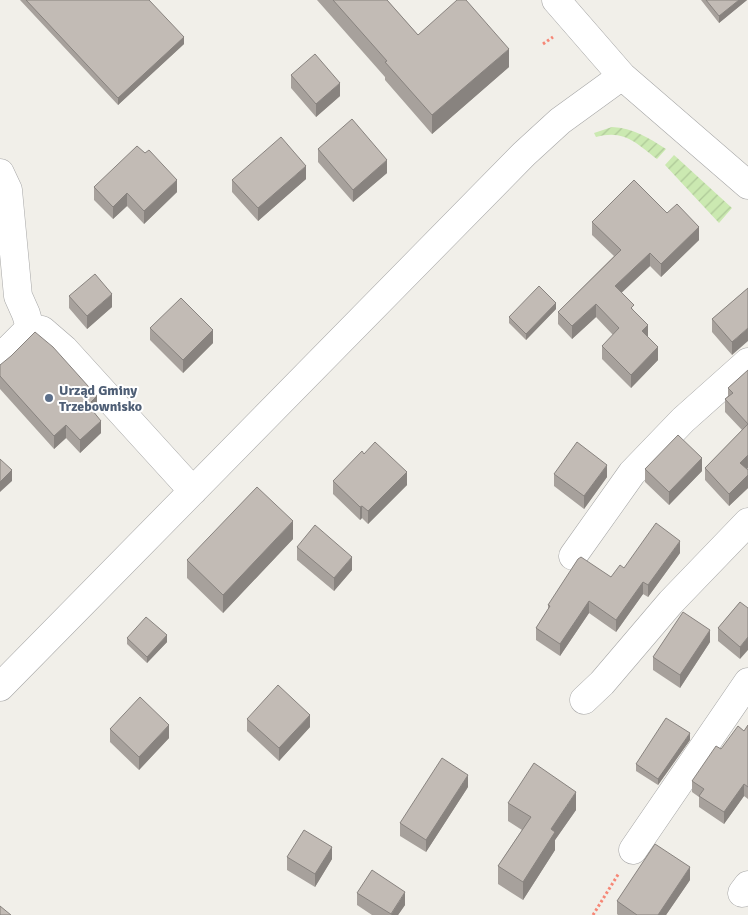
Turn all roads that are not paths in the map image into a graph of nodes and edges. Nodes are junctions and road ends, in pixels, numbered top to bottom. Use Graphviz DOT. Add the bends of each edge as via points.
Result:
graph roads {
  1 [pos="556,0"];
  2 [pos="622,76"];
  3 [pos="1,175"];
  4 [pos="748,185"];
  5 [pos="30,328"];
  6 [pos="0,358"];
  7 [pos="748,362"];
  8 [pos="193,491"];
  9 [pos="748,522"];
  10 [pos="573,556"];
  11 [pos="748,682"];
  12 [pos="0,688"];
  13 [pos="584,700"];
  14 [pos="633,850"];
  1 -- 2 [label="street"];
  2 -- 4 [label="street"];
  2 -- 8 [label="street" via="560,121 524,154"];
  3 -- 5 [label="street" via="8,190 18,296"];
  5 -- 6 [label="street"];
  5 -- 8 [label="street" via="42,330 64,349"];
  7 -- 10 [label="street" via="683,420 632,473"];
  8 -- 12 [label="street"];
  9 -- 13 [label="street" via="670,602"];
  11 -- 14 [label="street"];
}
